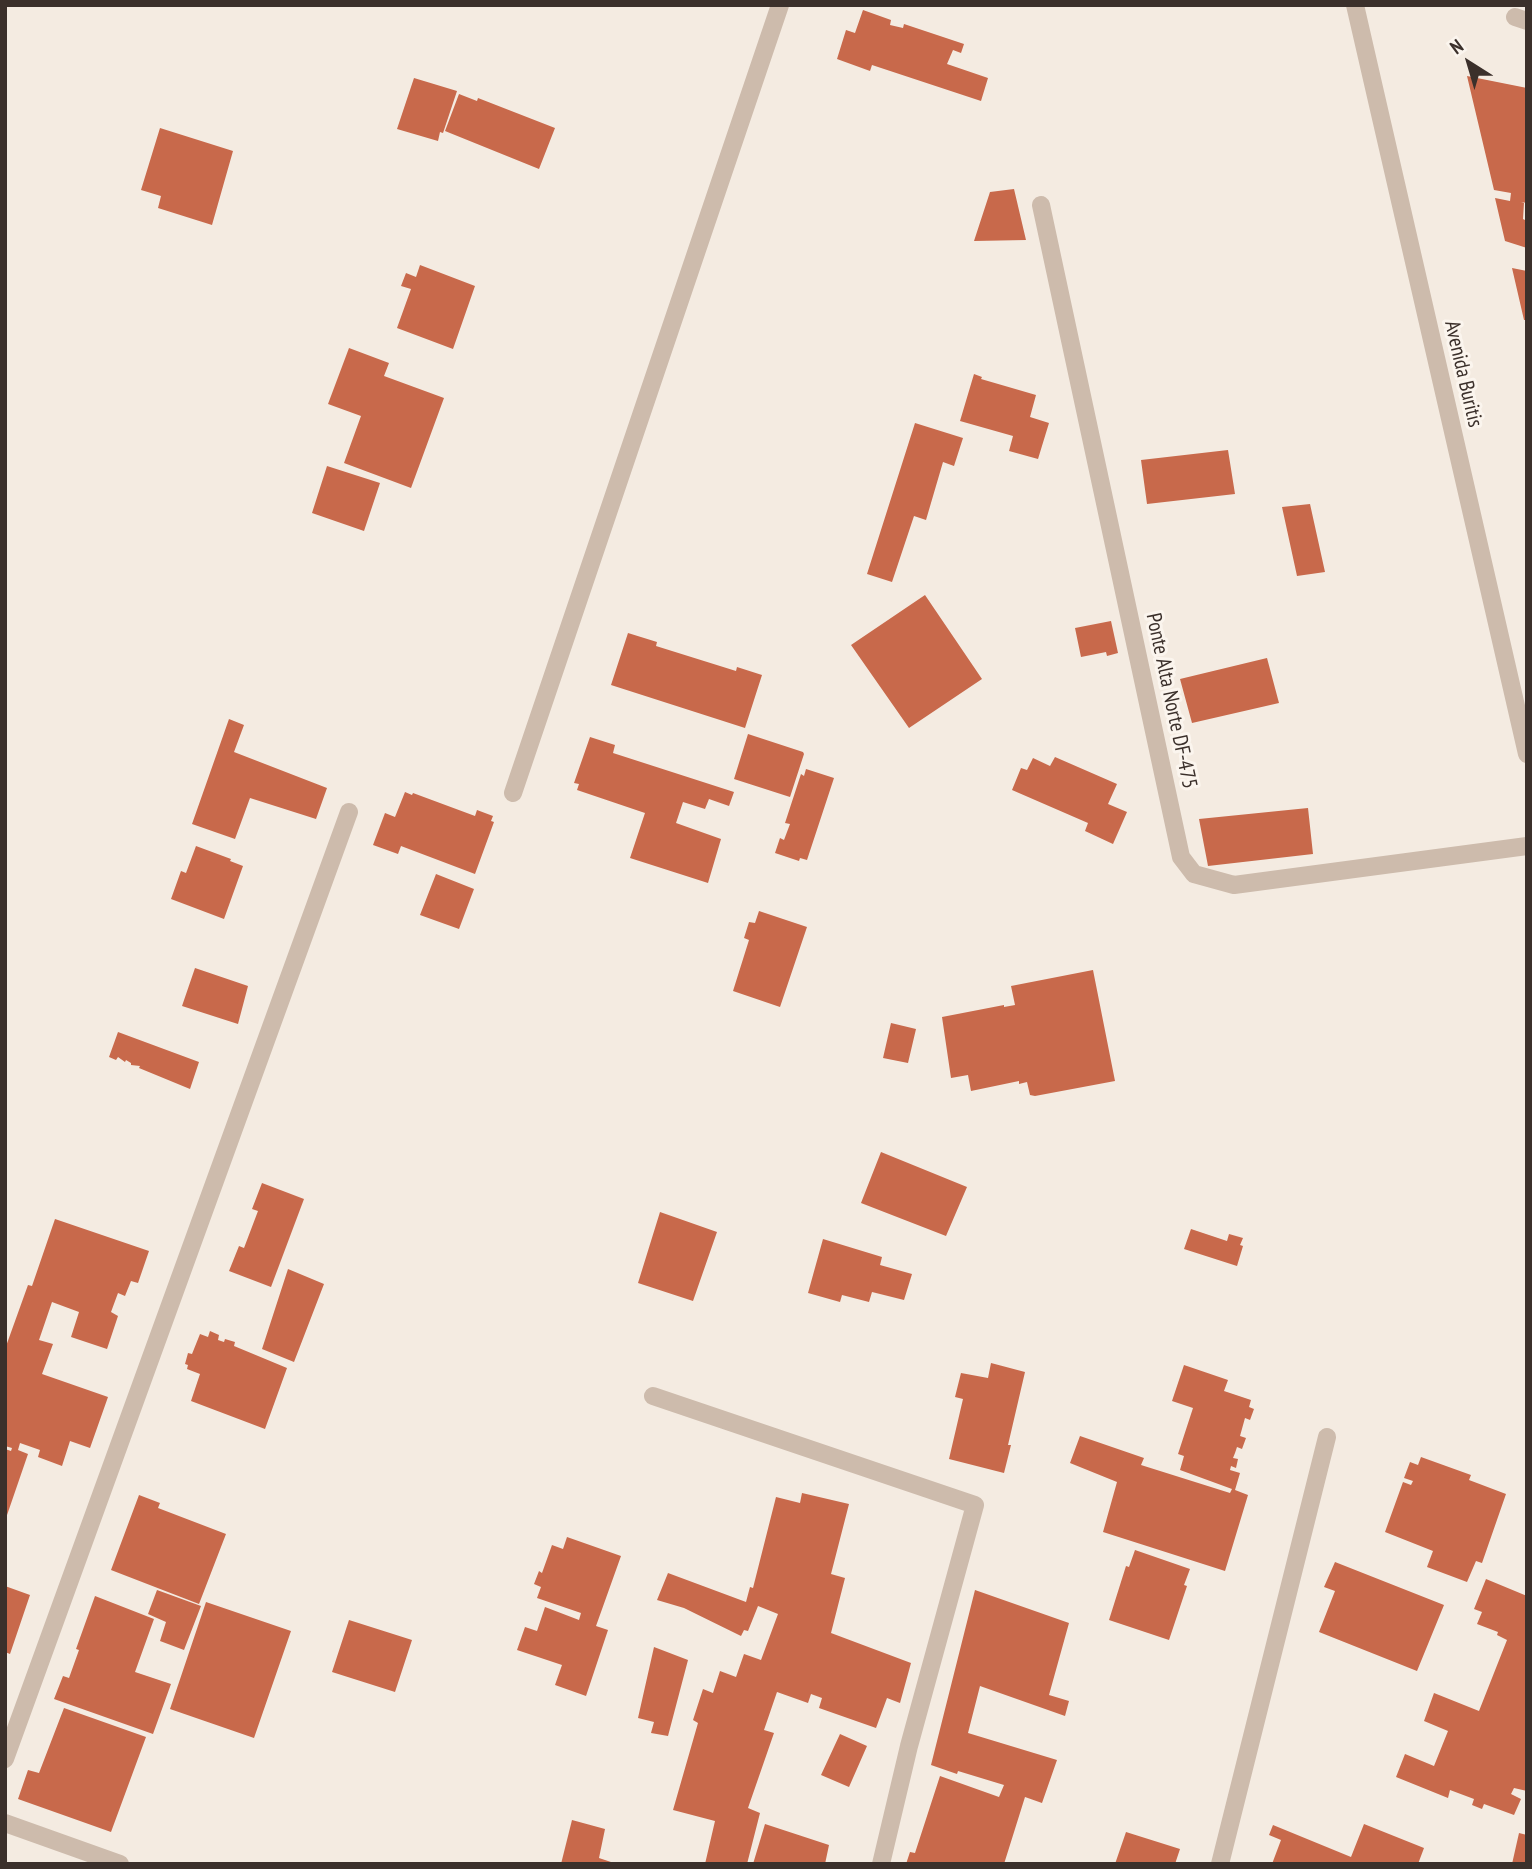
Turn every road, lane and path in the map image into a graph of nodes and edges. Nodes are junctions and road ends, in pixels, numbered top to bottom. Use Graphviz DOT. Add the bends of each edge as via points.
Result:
graph roads {
  1 [pos="780,5"];
  2 [pos="1355,5"];
  3 [pos="1041,205"];
  4 [pos="1527,754"];
  5 [pos="513,793"];
  6 [pos="349,812"];
  7 [pos="1527,846"];
  8 [pos="653,1396"];
  9 [pos="1327,1437"];
  10 [pos="5,1759"];
  11 [pos="5,1823"];
  12 [pos="120,1864"];
  13 [pos="881,1864"];
  14 [pos="1220,1864"];
  1 -- 5 [label="street"];
  2 -- 4 [label="street, Avenida Buritis"];
  3 -- 7 [label="street, Ponte Alta Norte DF-475" via="1181,857 1194,874 1234,885"];
  6 -- 10 [label="street"];
  8 -- 13 [label="street" via="975,1505"];
  9 -- 14 [label="street"];
  11 -- 12 [label="street"];
}
